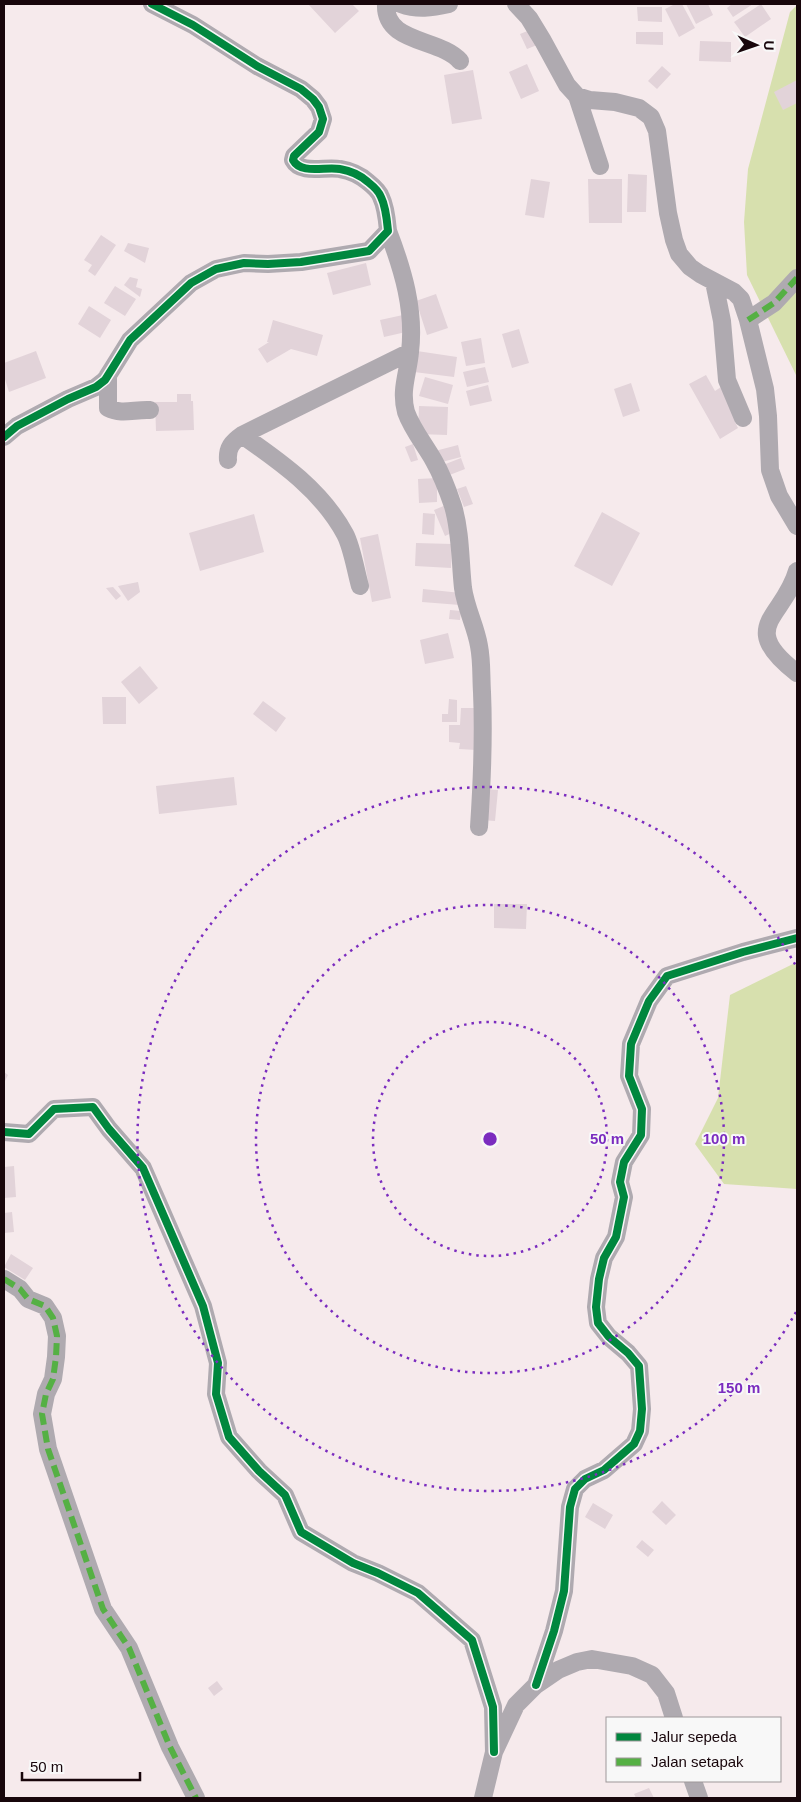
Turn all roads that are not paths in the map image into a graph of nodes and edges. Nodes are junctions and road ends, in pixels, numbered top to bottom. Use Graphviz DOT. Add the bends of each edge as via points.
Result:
graph roads {
  1 [pos="152,4"];
  2 [pos="386,4"];
  3 [pos="401,4"];
  4 [pos="449,4"];
  5 [pos="516,4"];
  6 [pos="460,61"];
  7 [pos="577,96"];
  8 [pos="600,166"];
  9 [pos="388,231"];
  10 [pos="797,278"];
  11 [pos="714,282"];
  12 [pos="748,320"];
  13 [pos="410,352"];
  14 [pos="108,375"];
  15 [pos="150,410"];
  16 [pos="743,418"];
  17 [pos="242,436"];
  18 [pos="4,437"];
  19 [pos="228,460"];
  20 [pos="797,526"];
  21 [pos="797,570"];
  22 [pos="360,586"];
  23 [pos="797,672"];
  24 [pos="480,827"];
  25 [pos="797,938"];
  26 [pos="4,1132"];
  27 [pos="4,1279"];
  28 [pos="536,1686"];
  29 [pos="674,1717"];
  30 [pos="494,1752"];
  31 [pos="693,1782"];
  32 [pos="196,1798"];
  33 [pos="483,1798"];
  34 [pos="700,1798"];
  1 -- 9 [label="street" via="193,25 313,98 323,119 319,132 293,160 304,168 340,169 357,174 381,195"];
  2 -- 6 [label="street" via="388,16 399,32 451,52"];
  3 -- 4 [label="street" via="421,8"];
  5 -- 7 [label="street" via="529,18 566,85"];
  7 -- 8 [label="street"];
  7 -- 11 [label="street" via="639,108 650,117 656,131 668,213 679,254 690,267"];
  9 -- 13 [label="street" via="408,293"];
  9 -- 14 [label="street" via="369,251 301,262 244,263 216,269 191,283 130,340"];
  10 -- 12 [label="street" via="774,303"];
  11 -- 12 [label="street" via="741,299"];
  11 -- 16 [label="street" via="722,321 727,380"];
  12 -- 20 [label="street" via="765,389 770,470 779,496"];
  13 -- 17 [label="street"];
  13 -- 24 [label="street" via="403,383 406,412 435,463 453,505 458,523 467,610 479,644 484,727"];
  14 -- 15 [label="street" via="108,408 115,412"];
  14 -- 18 [label="street" via="96,387 17,426"];
  17 -- 19 [label="street" via="230,446"];
  17 -- 22 [label="street" via="279,461 318,496 346,535"];
  21 -- 23 [label="street" via="795,580 768,621 767,635 771,648"];
  25 -- 28 [label="street" via="667,976 649,1001 631,1044 630,1076 642,1109 641,1135 624,1162 620,1182 624,1197 616,1236 604,1258 596,1307 598,1323 639,1366 640,1431 634,1444 575,1489 570,1507 564,1591"];
  26 -- 30 [label="street" via="29,1134 54,1109 93,1106 143,1168 203,1306 218,1363 216,1394 229,1437 285,1495 300,1532 353,1563 418,1593 472,1640 493,1706"];
  27 -- 32 [label="street" via="20,1289 28,1299 45,1306 53,1318 57,1336 53,1379 42,1414 48,1449 103,1609 130,1648 170,1747"];
  28 -- 29 [label="street" via="558,1670 577,1662 592,1659 632,1666 652,1675 666,1693"];
  28 -- 30 [label="street" via="516,1705"];
  30 -- 33 [label="street"];
  31 -- 34 [label="street"];
}
